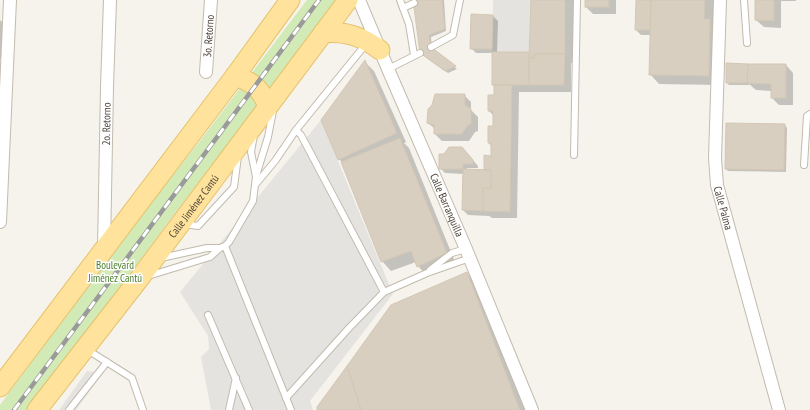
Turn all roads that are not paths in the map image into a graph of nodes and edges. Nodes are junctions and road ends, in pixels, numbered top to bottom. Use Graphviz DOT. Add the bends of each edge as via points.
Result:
graph roads {
  1 [pos="10,0"];
  2 [pos="110,0"];
  3 [pos="210,0"];
  4 [pos="290,0"];
  5 [pos="348,0"];
  6 [pos="359,0"];
  7 [pos="400,0"];
  8 [pos="460,0"];
  9 [pos="577,0"];
  10 [pos="720,0"];
  11 [pos="744,0"];
  12 [pos="414,3"];
  13 [pos="403,8"];
  14 [pos="323,33"];
  15 [pos="747,43"];
  16 [pos="374,46"];
  17 [pos="431,47"];
  18 [pos="388,69"];
  19 [pos="206,72"];
  20 [pos="235,76"];
  21 [pos="272,101"];
  22 [pos="810,114"];
  23 [pos="256,122"];
  24 [pos="296,130"];
  25 [pos="574,155"];
  26 [pos="804,165"];
  27 [pos="256,177"];
  28 [pos="255,185"];
  29 [pos="0,222"];
  30 [pos="222,247"];
  31 [pos="104,248"];
  32 [pos="468,254"];
  33 [pos="154,259"];
  34 [pos="427,273"];
  35 [pos="138,279"];
  36 [pos="384,292"];
  37 [pos="208,315"];
  38 [pos="84,348"];
  39 [pos="107,362"];
  40 [pos="236,378"];
  41 [pos="0,387"];
  42 [pos="286,398"];
  43 [pos="37,410"];
  44 [pos="69,410"];
  45 [pos="143,410"];
  46 [pos="229,410"];
  47 [pos="249,410"];
  48 [pos="291,410"];
  49 [pos="532,410"];
  50 [pos="779,410"];
  1 -- 29 [label="street"];
  2 -- 31 [label="street, 2o. Retorno"];
  3 -- 19 [label="street, 3o. Retorno"];
  4 -- 20 [label="main road"];
  5 -- 14 [label="main road, Calle Jiménez Cantú"];
  6 -- 16 [label="street, Calle Barranquilla"];
  7 -- 13 [label="lane"];
  8 -- 17 [label="lane" via="452,35"];
  9 -- 25 [label="lane"];
  10 -- 50 [label="street, Calle Palma" via="715,158 717,185"];
  11 -- 15 [label="lane"];
  12 -- 13 [label="lane"];
  13 -- 18 [label="lane" via="417,54"];
  14 -- 16 [label="main road" via="354,35"];
  14 -- 21 [label="main road, Calle Jiménez Cantú"];
  16 -- 18 [label="street, Calle Barranquilla"];
  16 -- 24 [label="lane"];
  18 -- 32 [label="street, Calle Barranquilla"];
  20 -- 21 [label="main road" via="255,85"];
  20 -- 31 [label="main road"];
  21 -- 23 [label="main road, Calle Jiménez Cantú"];
  21 -- 27 [label="lane" via="268,137"];
  22 -- 26 [label="lane" via="807,116"];
  23 -- 27 [label="lane" via="252,152"];
  23 -- 33 [label="main road, Calle Jiménez Cantú"];
  24 -- 28 [label="lane"];
  24 -- 36 [label="lane" via="301,135"];
  27 -- 28 [label="lane"];
  28 -- 30 [label="lane" via="253,201 229,242"];
  30 -- 33 [label="lane"];
  30 -- 35 [label="lane" via="210,257"];
  30 -- 42 [label="lane"];
  31 -- 41 [label="main road"];
  32 -- 34 [label="lane"];
  32 -- 34 [label="lane" via="452,253"];
  32 -- 49 [label="street, Calle Barranquilla"];
  33 -- 35 [label="main road, Calle Jiménez Cantú"];
  34 -- 36 [label="lane"];
  35 -- 38 [label="main road, Calle Jiménez Cantú"];
  36 -- 42 [label="lane"];
  37 -- 40 [label="lane"];
  38 -- 39 [label="lane"];
  38 -- 43 [label="main road, Calle Jiménez Cantú"];
  39 -- 44 [label="lane"];
  39 -- 45 [label="lane" via="132,378"];
  40 -- 46 [label="lane"];
  40 -- 47 [label="lane"];
  42 -- 48 [label="lane"];
}
